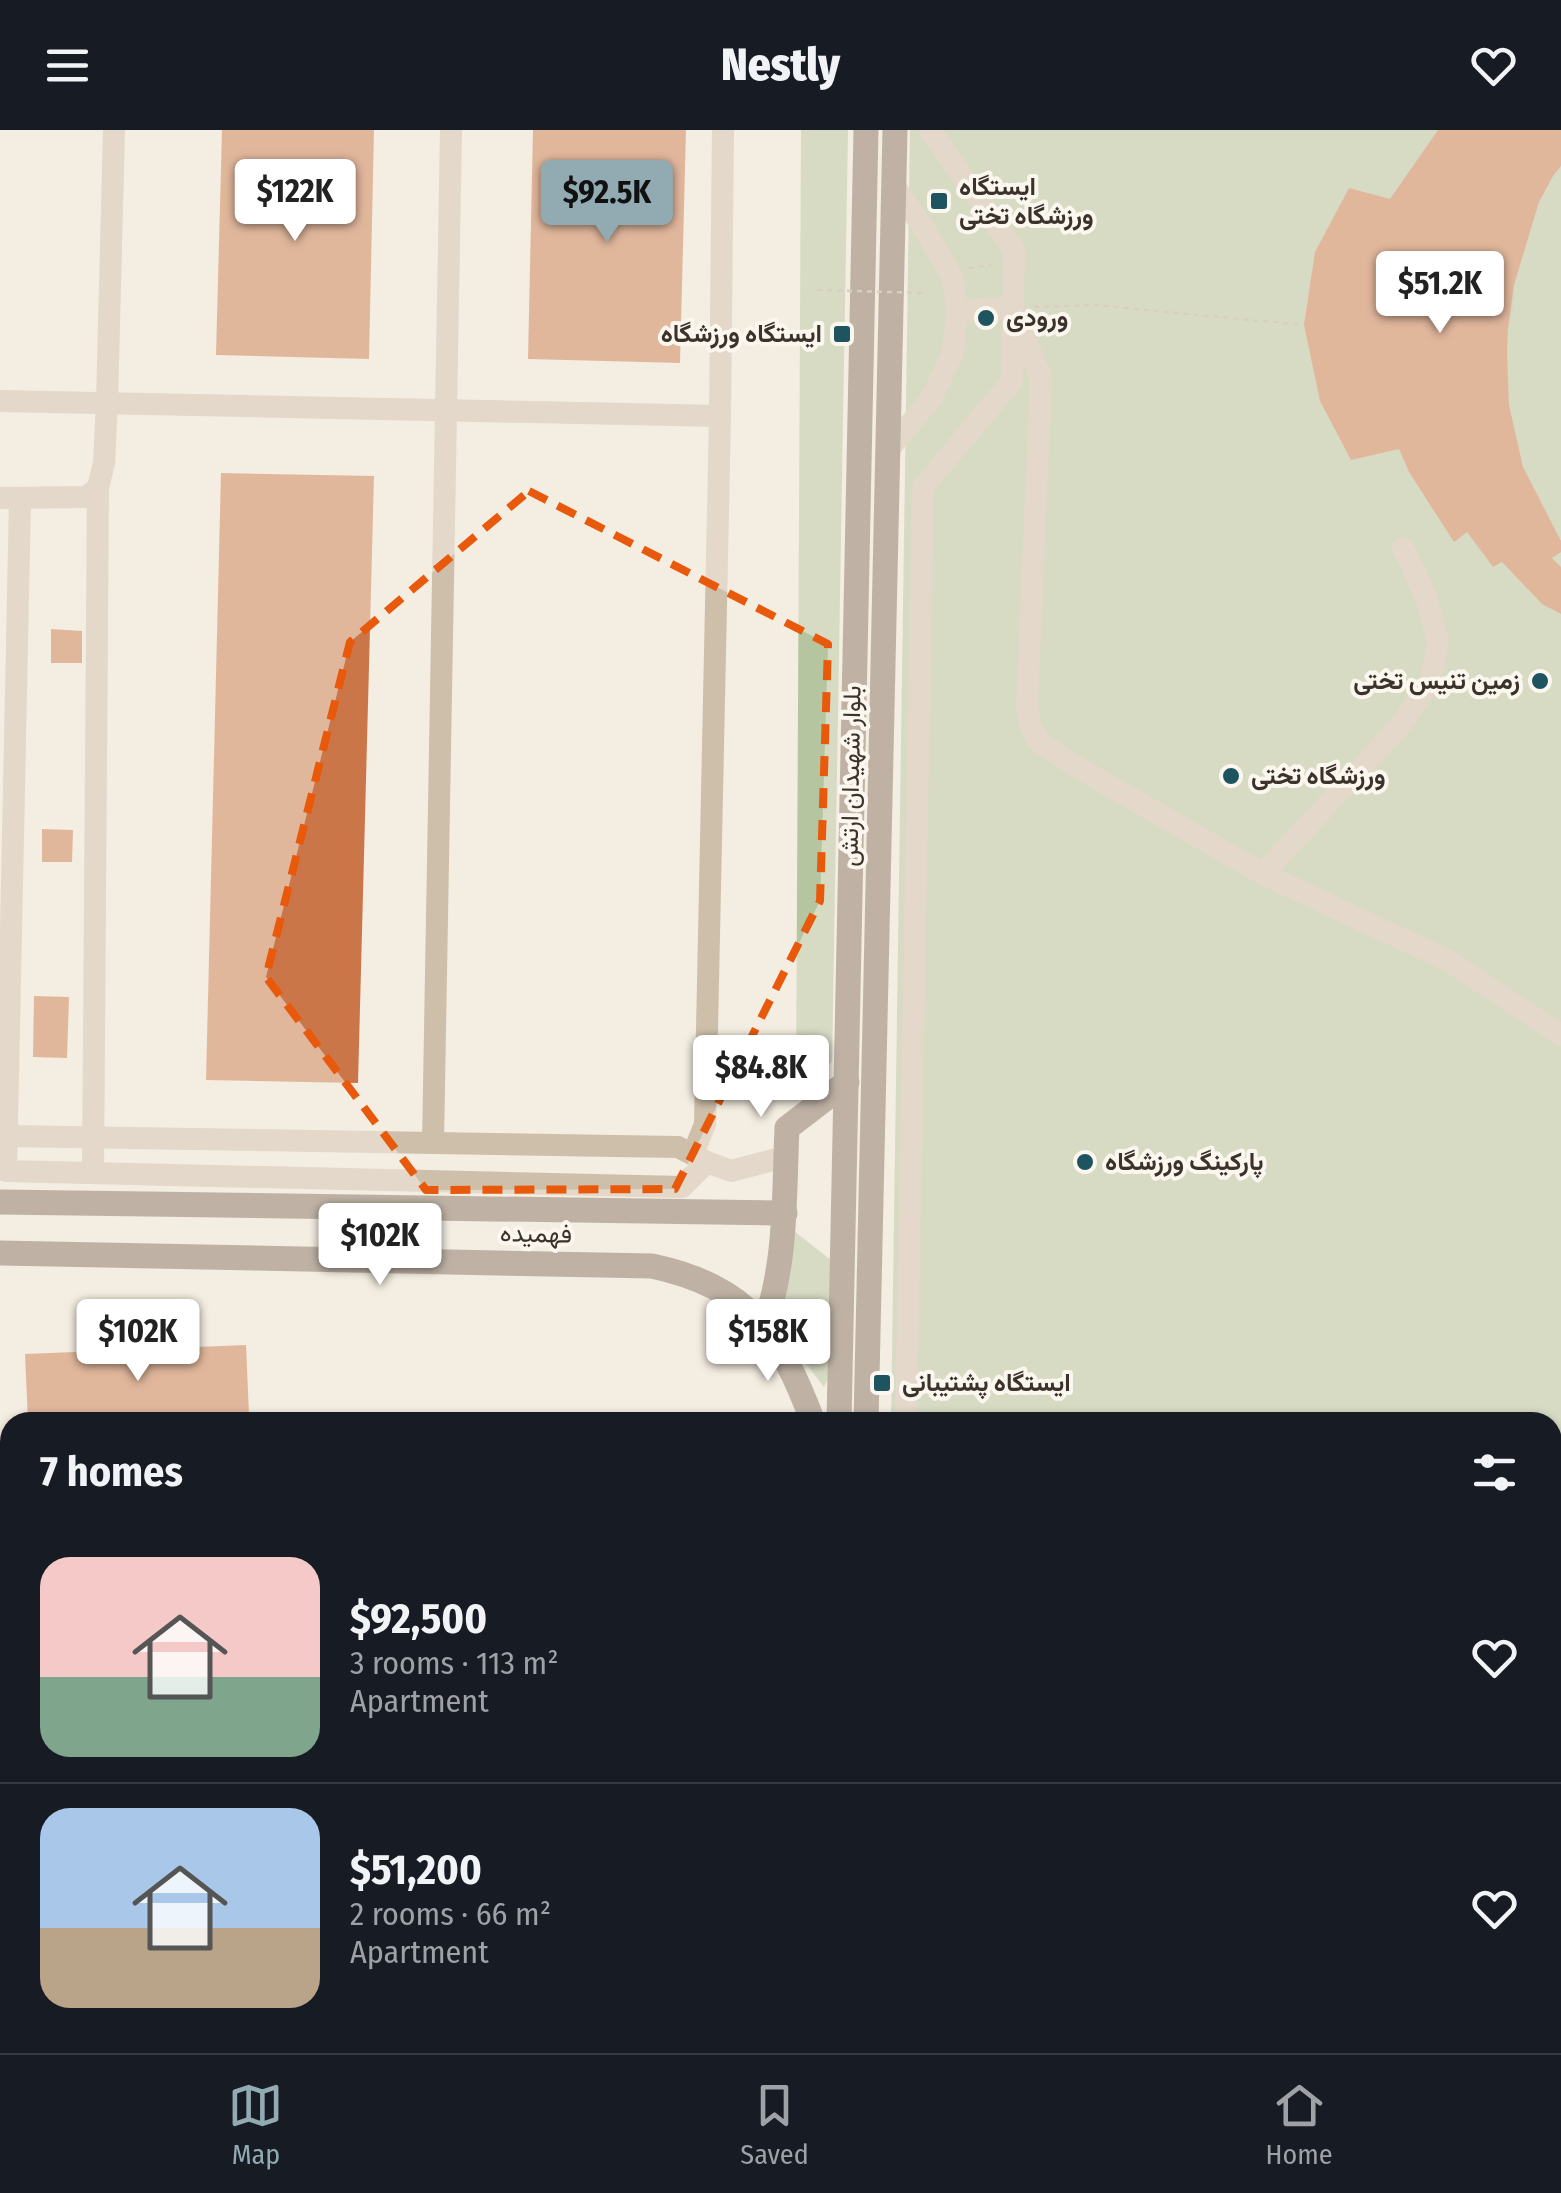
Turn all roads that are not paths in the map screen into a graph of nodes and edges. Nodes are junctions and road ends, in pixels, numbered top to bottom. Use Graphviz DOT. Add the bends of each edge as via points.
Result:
graph roads {
  1 [pos="114,130"];
  2 [pos="451,130"];
  3 [pos="723,130"];
  4 [pos="866,130"];
  5 [pos="894,130"];
  6 [pos="930,130"];
  7 [pos="894,184"];
  8 [pos="1013,308"];
  9 [pos="957,310"];
  10 [pos="0,401"];
  11 [pos="106,402"];
  12 [pos="447,410"];
  13 [pos="720,416"];
  14 [pos="888,450"];
  15 [pos="98,488"];
  16 [pos="10,499"];
  17 [pos="1403,548"];
  18 [pos="1263,874"];
  19 [pos="1561,1035"];
  20 [pos="848,1082"];
  21 [pos="6,1136"];
  22 [pos="91,1137"];
  23 [pos="432,1142"];
  24 [pos="786,1156"];
  25 [pos="700,1158"];
  26 [pos="92,1173"];
  27 [pos="0,1202"];
  28 [pos="784,1213"];
  29 [pos="0,1253"];
  30 [pos="764,1326"];
  31 [pos="809,1412"];
  32 [pos="840,1412"];
  33 [pos="866,1412"];
  34 [pos="906,1412"];
  1 -- 11 [label="street"];
  2 -- 12 [label="street"];
  3 -- 13 [label="street"];
  4 -- 20 [label="main road, بلوار شهیدان ارتش"];
  5 -- 7 [label="main road, بلوار شهیدان ارتش"];
  6 -- 8 [label="street" via="1014,250"];
  7 -- 9 [label="street" via="953,278"];
  7 -- 14 [label="main road, بلوار شهیدان ارتش"];
  8 -- 9 [label="street"];
  8 -- 18 [label="street" via="1040,378 1030,725 1038,742 1077,767"];
  8 -- 34 [label="street" via="1012,381 924,487"];
  9 -- 14 [label="street" via="953,352 932,399"];
  10 -- 11 [label="street"];
  11 -- 12 [label="street"];
  11 -- 15 [label="street"];
  12 -- 13 [label="street"];
  12 -- 23 [label="street"];
  13 -- 25 [label="street"];
  14 -- 33 [label="main road, بلوار شهیدان ارتش"];
  15 -- 16 [label="street" via="86,497"];
  15 -- 22 [label="street"];
  16 -- 21 [label="street"];
  17 -- 18 [label="street" via="1438,641 1431,681 1400,727"];
  18 -- 19 [label="street" via="1448,960"];
  20 -- 24 [label="main road" via="787,1128"];
  20 -- 32 [label="main road, بلوار شهیدان ارتش"];
  21 -- 22 [label="street"];
  21 -- 26 [label="street" via="6,1171"];
  22 -- 23 [label="street"];
  22 -- 26 [label="street"];
  23 -- 25 [label="street" via="678,1146"];
  24 -- 25 [label="street" via="732,1171"];
  24 -- 28 [label="main road"];
  25 -- 26 [label="street" via="682,1186"];
  27 -- 28 [label="main road, فهمیده"];
  28 -- 30 [label="main road"];
  29 -- 30 [label="main road, فهمیده" via="652,1266 738,1300"];
  30 -- 31 [label="main road, فهمیده"];
}
